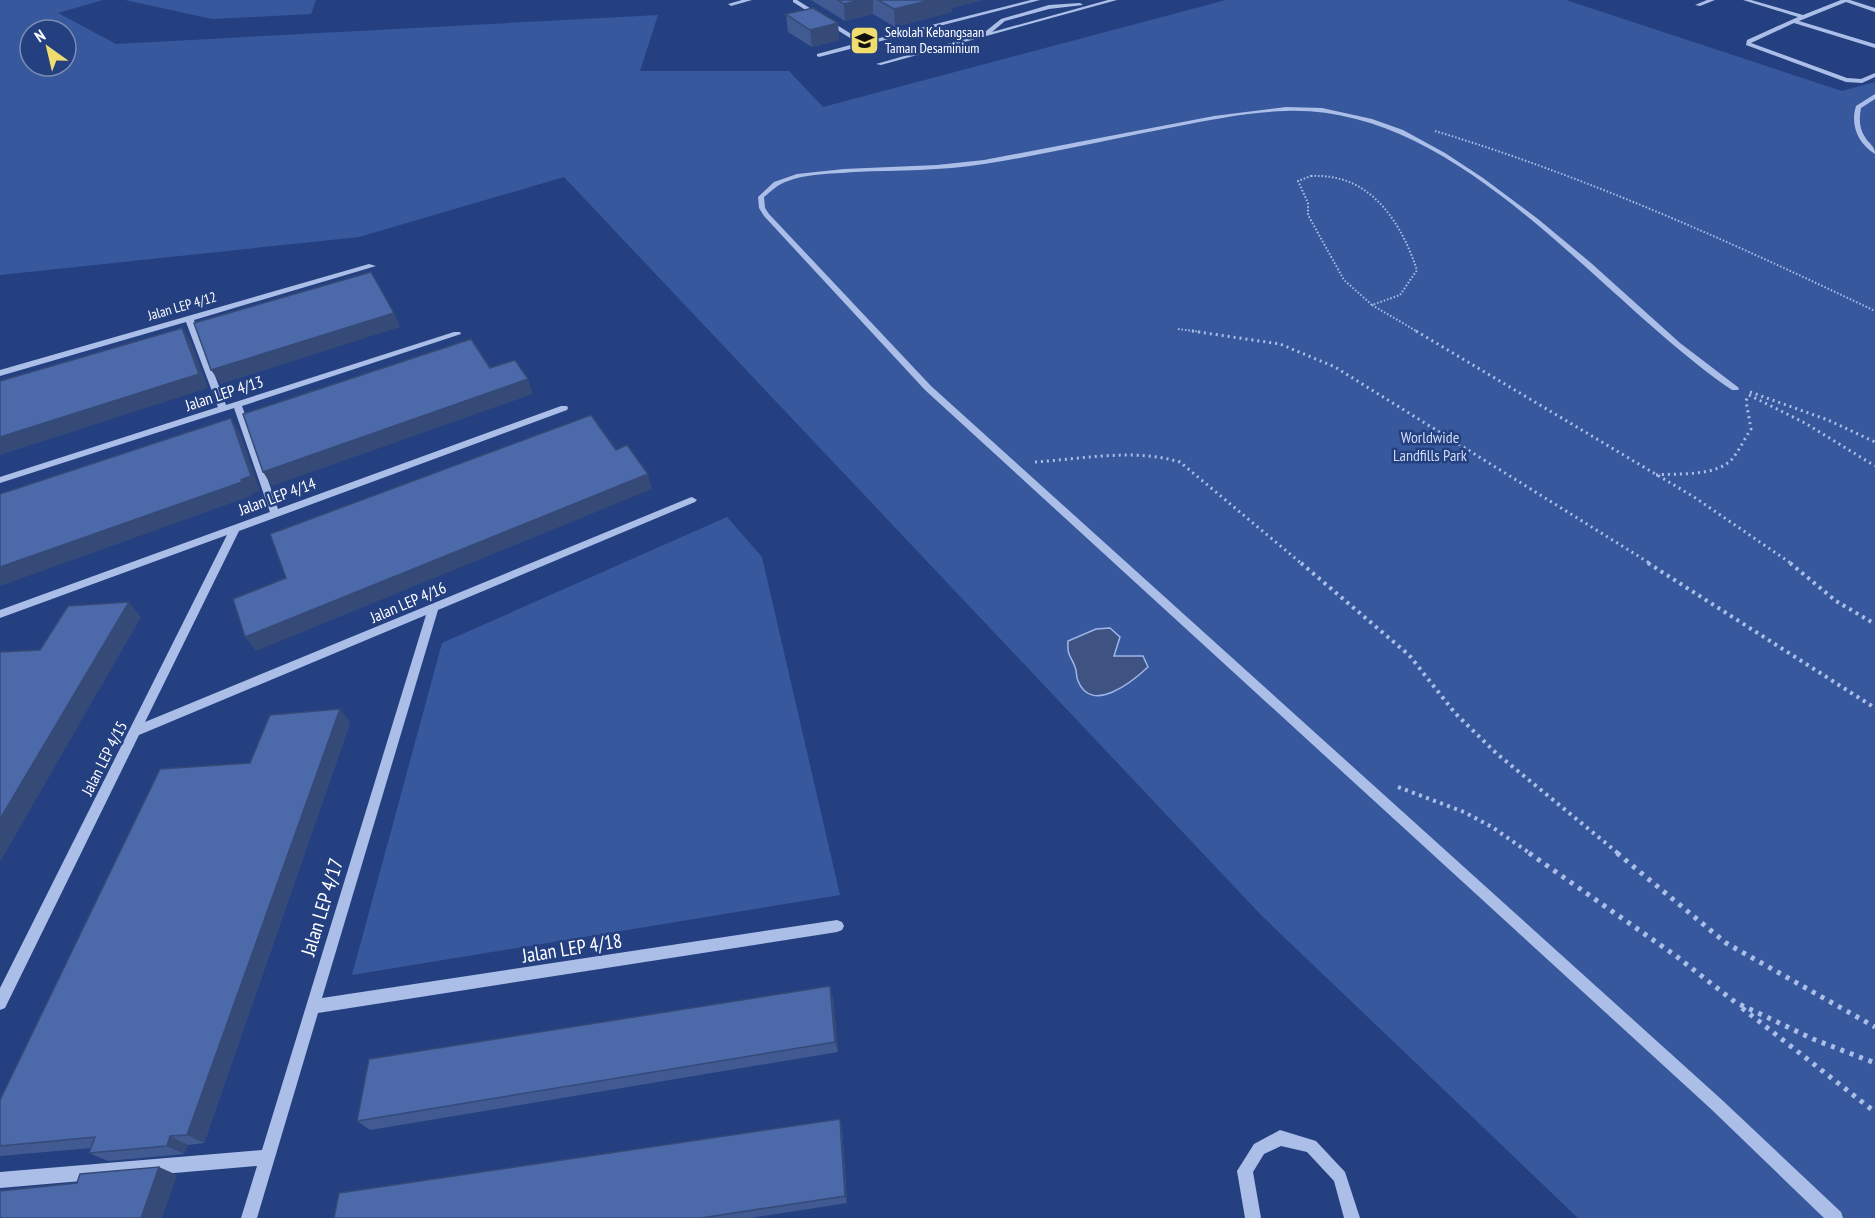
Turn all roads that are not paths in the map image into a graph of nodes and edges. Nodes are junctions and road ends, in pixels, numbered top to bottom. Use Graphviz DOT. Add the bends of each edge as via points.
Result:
graph roads {
  1 [pos="749,0"];
  2 [pos="1037,0"];
  3 [pos="1114,0"];
  4 [pos="1712,0"];
  5 [pos="1746,0"];
  6 [pos="1845,0"];
  7 [pos="795,1"];
  8 [pos="731,4"];
  9 [pos="1095,5"];
  10 [pos="1698,5"];
  11 [pos="1875,10"];
  12 [pos="1803,17"];
  13 [pos="1794,21"];
  14 [pos="985,35"];
  15 [pos="863,44"];
  16 [pos="1875,46"];
  17 [pos="819,55"];
  18 [pos="879,64"];
  19 [pos="1875,75"];
  20 [pos="1875,96"];
  21 [pos="1875,152"];
  22 [pos="372,266"];
  23 [pos="189,318"];
  24 [pos="457,334"];
  25 [pos="0,373"];
  26 [pos="1735,388"];
  27 [pos="237,405"];
  28 [pos="564,408"];
  29 [pos="224,409"];
  30 [pos="0,480"];
  31 [pos="692,500"];
  32 [pos="275,513"];
  33 [pos="236,528"];
  34 [pos="433,608"];
  35 [pos="0,614"];
  36 [pos="136,731"];
  37 [pos="837,927"];
  38 [pos="0,1003"];
  39 [pos="312,1007"];
  40 [pos="267,1157"];
  41 [pos="0,1180"];
  42 [pos="249,1218"];
  43 [pos="1253,1218"];
  44 [pos="1352,1218"];
  45 [pos="1835,1218"];
  1 -- 8 [label="street"];
  2 -- 15 [label="street"];
  3 -- 9 [label="street"];
  4 -- 10 [label="street"];
  5 -- 12 [label="street"];
  6 -- 11 [label="street"];
  6 -- 12 [label="street"];
  7 -- 15 [label="street"];
  9 -- 14 [label="street"];
  9 -- 14 [label="street" via="1049,7 1003,20"];
  12 -- 13 [label="street"];
  13 -- 16 [label="street"];
  13 -- 19 [label="street" via="1748,44 1846,80 1862,81"];
  14 -- 18 [label="street"];
  15 -- 17 [label="street"];
  20 -- 21 [label="street" via="1858,107 1856,118 1861,139"];
  22 -- 23 [label="street, Jalan LEP 4/12"];
  23 -- 25 [label="street, Jalan LEP 4/12"];
  23 -- 29 [label="street"];
  24 -- 27 [label="street, Jalan LEP 4/13"];
  26 -- 45 [label="street" via="1658,331 1586,263 1487,183 1425,144 1346,114 1275,108 982,162 808,175 776,183 764,192 762,208 787,238 928,388 1716,1104"];
  27 -- 29 [label="street, Jalan LEP 4/13"];
  27 -- 32 [label="street"];
  28 -- 32 [label="street, Jalan LEP 4/14"];
  29 -- 30 [label="street, Jalan LEP 4/13"];
  31 -- 34 [label="street, Jalan LEP 4/16"];
  32 -- 33 [label="street, Jalan LEP 4/14"];
  33 -- 35 [label="street, Jalan LEP 4/14"];
  33 -- 36 [label="street, Jalan LEP 4/15"];
  34 -- 36 [label="street, Jalan LEP 4/16"];
  34 -- 39 [label="street, Jalan LEP 4/17"];
  36 -- 38 [label="street, Jalan LEP 4/15"];
  37 -- 39 [label="street, Jalan LEP 4/18"];
  39 -- 40 [label="street, Jalan LEP 4/17"];
  40 -- 41 [label="street"];
  40 -- 42 [label="street, Jalan LEP 4/17"];
  43 -- 44 [label="street" via="1245,1171 1259,1149 1280,1138 1311,1146 1340,1177"];
}
